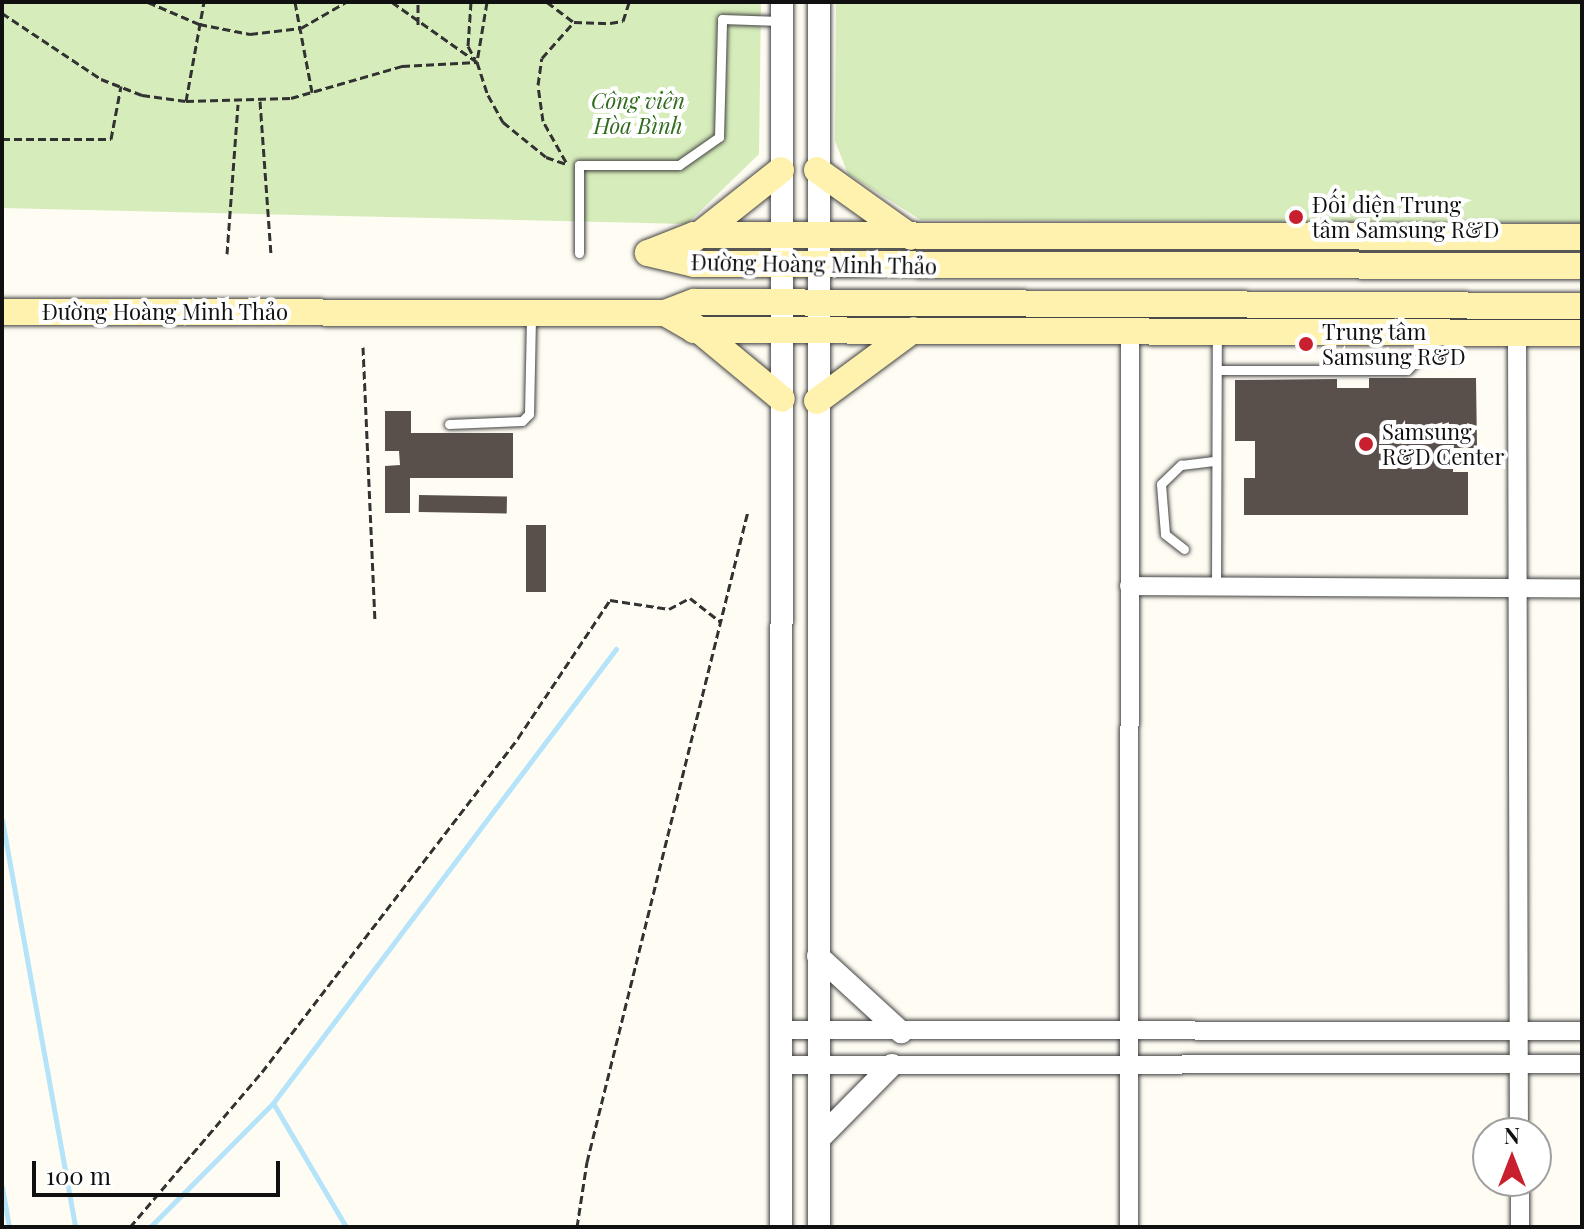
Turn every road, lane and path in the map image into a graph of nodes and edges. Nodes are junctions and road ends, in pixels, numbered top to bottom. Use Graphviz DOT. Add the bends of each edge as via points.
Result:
graph roads {
  1 [pos="148,2"];
  2 [pos="204,2"];
  3 [pos="295,2"];
  4 [pos="346,2"];
  5 [pos="392,2"];
  6 [pos="418,2"];
  7 [pos="471,2"];
  8 [pos="487,2"];
  9 [pos="547,2"];
  10 [pos="629,2"];
  11 [pos="819,2"];
  12 [pos="782,12"];
  13 [pos="2,13"];
  14 [pos="574,22"];
  15 [pos="199,24"];
  16 [pos="418,25"];
  17 [pos="301,28"];
  18 [pos="477,62"];
  19 [pos="121,86"];
  20 [pos="312,92"];
  21 [pos="186,101"];
  22 [pos="260,101"];
  23 [pos="238,104"];
  24 [pos="2,139"];
  25 [pos="574,165"];
  26 [pos="781,170"];
  27 [pos="817,170"];
  28 [pos="694,235"];
  29 [pos="781,237"];
  30 [pos="817,237"];
  31 [pos="911,237"];
  32 [pos="1582,237"];
  33 [pos="579,253"];
  34 [pos="227,254"];
  35 [pos="271,254"];
  36 [pos="694,264"];
  37 [pos="782,265"];
  38 [pos="817,265"];
  39 [pos="1582,266"];
  40 [pos="911,267"];
  41 [pos="694,302"];
  42 [pos="782,303"];
  43 [pos="817,303"];
  44 [pos="913,305"];
  45 [pos="1582,306"];
  46 [pos="2,312"];
  47 [pos="665,313"];
  48 [pos="531,314"];
  49 [pos="694,330"];
  50 [pos="782,330"];
  51 [pos="817,331"];
  52 [pos="913,332"];
  53 [pos="1130,332"];
  54 [pos="1217,332"];
  55 [pos="1442,333"];
  56 [pos="1517,333"];
  57 [pos="1582,333"];
  58 [pos="363,347"];
  59 [pos="1217,370"];
  60 [pos="782,399"];
  61 [pos="817,401"];
  62 [pos="449,424"];
  63 [pos="1216,461"];
  64 [pos="748,511"];
  65 [pos="1184,549"];
  66 [pos="1129,586"];
  67 [pos="1216,586"];
  68 [pos="1518,588"];
  69 [pos="1582,588"];
  70 [pos="375,621"];
  71 [pos="721,622"];
  72 [pos="818,956"];
  73 [pos="782,1030"];
  74 [pos="1129,1030"];
  75 [pos="818,1031"];
  76 [pos="1519,1031"];
  77 [pos="1582,1031"];
  78 [pos="901,1032"];
  79 [pos="1129,1064"];
  80 [pos="1582,1064"];
  81 [pos="782,1065"];
  82 [pos="892,1065"];
  83 [pos="1519,1065"];
  84 [pos="819,1066"];
  85 [pos="1519,1117"];
  86 [pos="819,1139"];
  87 [pos="1520,1197"];
  88 [pos="130,1227"];
  89 [pos="577,1227"];
  90 [pos="781,1227"];
  91 [pos="819,1227"];
  92 [pos="1129,1227"];
  93 [pos="1520,1227"];
  1 -- 15 [label="path"];
  2 -- 15 [label="path"];
  3 -- 17 [label="path"];
  4 -- 17 [label="path"];
  5 -- 16 [label="path"];
  6 -- 16 [label="path"];
  7 -- 18 [label="path" via="468,46"];
  8 -- 18 [label="path"];
  9 -- 14 [label="path"];
  10 -- 14 [label="path" via="623,21"];
  11 -- 27 [label="street"];
  12 -- 25 [label="lane" via="722,19 719,137 679,165"];
  12 -- 26 [label="street"];
  13 -- 19 [label="path"];
  14 -- 25 [label="path" via="542,58 538,85 543,121"];
  15 -- 17 [label="path" via="250,34"];
  15 -- 21 [label="path"];
  16 -- 18 [label="path"];
  17 -- 20 [label="path"];
  18 -- 20 [label="path" via="402,66"];
  18 -- 25 [label="path" via="503,122 546,157"];
  19 -- 21 [label="path"];
  19 -- 24 [label="path" via="111,139"];
  20 -- 22 [label="path"];
  21 -- 23 [label="path"];
  22 -- 23 [label="path"];
  22 -- 35 [label="path"];
  23 -- 34 [label="path"];
  25 -- 33 [label="lane"];
  26 -- 28 [label="main road"];
  26 -- 29 [label="street"];
  27 -- 30 [label="street"];
  27 -- 31 [label="main road"];
  28 -- 29 [label="main road, Đường Hoàng Minh Thảo"];
  28 -- 36 [label="main road"];
  28 -- 36 [label="main road, Đường Hoàng Minh Thảo" via="648,253"];
  29 -- 30 [label="main road, Đường Hoàng Minh Thảo"];
  29 -- 37 [label="street"];
  30 -- 31 [label="main road, Đường Hoàng Minh Thảo"];
  30 -- 38 [label="street"];
  31 -- 32 [label="main road, Đường Hoàng Minh Thảo"];
  31 -- 40 [label="main road"];
  36 -- 37 [label="main road, Đường Hoàng Minh Thảo"];
  36 -- 41 [label="main road"];
  37 -- 38 [label="main road, Đường Hoàng Minh Thảo"];
  37 -- 42 [label="street"];
  38 -- 40 [label="main road, Đường Hoàng Minh Thảo"];
  38 -- 43 [label="street"];
  39 -- 40 [label="main road, Đường Hoàng Minh Thảo"];
  41 -- 42 [label="main road, Đường Hoàng Minh Thảo"];
  41 -- 47 [label="main road, Đường Hoàng Minh Thảo"];
  41 -- 49 [label="main road"];
  42 -- 43 [label="main road, Đường Hoàng Minh Thảo"];
  42 -- 50 [label="street"];
  43 -- 44 [label="main road, Đường Hoàng Minh Thảo"];
  43 -- 51 [label="street"];
  44 -- 45 [label="main road, Đường Hoàng Minh Thảo"];
  44 -- 52 [label="main road"];
  46 -- 48 [label="main road, Đường Hoàng Minh Thảo"];
  47 -- 48 [label="main road, Đường Hoàng Minh Thảo"];
  47 -- 49 [label="main road"];
  48 -- 62 [label="lane" via="529,414 522,421"];
  49 -- 50 [label="main road"];
  49 -- 60 [label="main road"];
  50 -- 51 [label="main road"];
  50 -- 60 [label="street"];
  51 -- 52 [label="main road"];
  51 -- 61 [label="street"];
  52 -- 53 [label="main road"];
  52 -- 61 [label="main road"];
  53 -- 54 [label="main road"];
  53 -- 66 [label="street"];
  54 -- 55 [label="main road"];
  54 -- 59 [label="lane"];
  55 -- 56 [label="main road"];
  55 -- 59 [label="lane" via="1407,370"];
  56 -- 57 [label="main road"];
  56 -- 68 [label="street"];
  58 -- 70 [label="path"];
  59 -- 63 [label="lane"];
  60 -- 73 [label="street"];
  61 -- 72 [label="street"];
  63 -- 65 [label="lane" via="1181,465 1161,484 1165,534"];
  63 -- 67 [label="lane"];
  64 -- 71 [label="path"];
  66 -- 67 [label="street"];
  66 -- 74 [label="street"];
  67 -- 68 [label="street"];
  68 -- 69 [label="street"];
  68 -- 76 [label="street"];
  71 -- 88 [label="path" via="690,598 669,609 610,600 518,738 291,1035"];
  71 -- 89 [label="path" via="587,1162"];
  72 -- 75 [label="street"];
  72 -- 78 [label="street"];
  73 -- 75 [label="street"];
  73 -- 81 [label="street"];
  74 -- 76 [label="street"];
  74 -- 78 [label="street"];
  74 -- 79 [label="street"];
  75 -- 78 [label="street"];
  75 -- 84 [label="street"];
  76 -- 77 [label="street"];
  76 -- 83 [label="street"];
  79 -- 82 [label="street"];
  79 -- 83 [label="street"];
  79 -- 92 [label="street"];
  80 -- 83 [label="street"];
  81 -- 84 [label="street"];
  81 -- 90 [label="street"];
  82 -- 84 [label="street"];
  82 -- 86 [label="street"];
  83 -- 85 [label="street"];
  84 -- 86 [label="street"];
  86 -- 91 [label="street"];
  87 -- 93 [label="street"];
}
